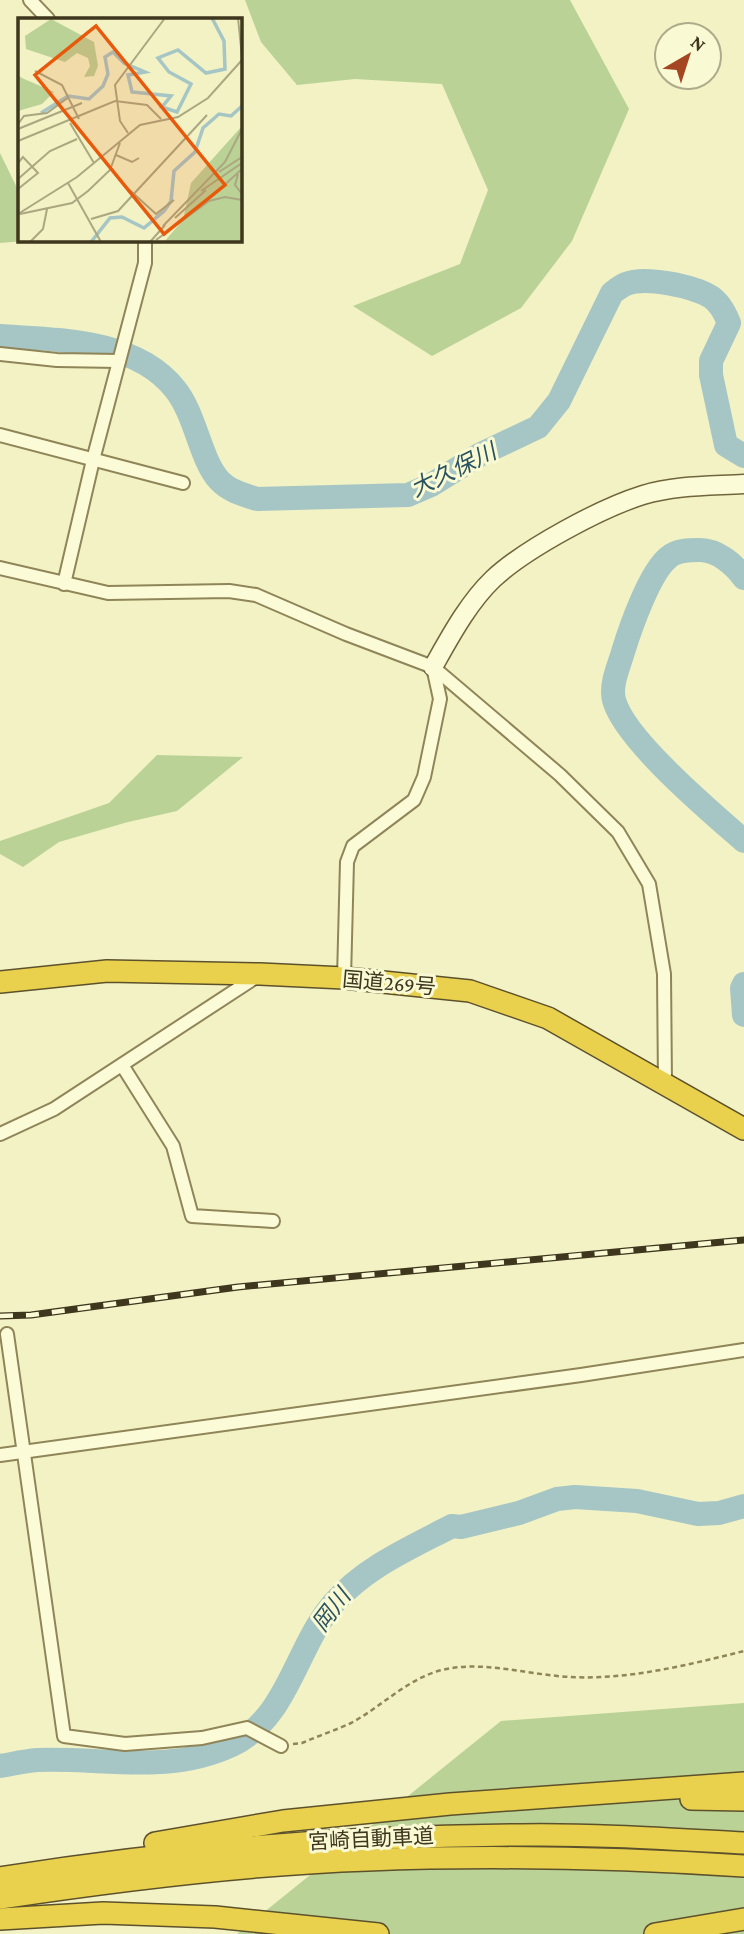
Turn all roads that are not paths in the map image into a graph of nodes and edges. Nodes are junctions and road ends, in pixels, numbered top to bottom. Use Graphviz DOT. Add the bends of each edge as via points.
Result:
graph roads {
  1 [pos="30,0"];
  2 [pos="47,18"];
  3 [pos="145,242"];
  4 [pos="0,354"];
  5 [pos="119,361"];
  6 [pos="0,435"];
  7 [pos="93,460"];
  8 [pos="183,483"];
  9 [pos="744,484"];
  10 [pos="0,568"];
  11 [pos="64,584"];
  12 [pos="433,667"];
  13 [pos="260,974"];
  14 [pos="344,978"];
  15 [pos="0,982"];
  16 [pos="122,1065"];
  17 [pos="665,1083"];
  18 [pos="744,1129"];
  19 [pos="0,1134"];
  20 [pos="273,1221"];
  21 [pos="7,1334"];
  22 [pos="744,1350"];
  23 [pos="24,1451"];
  24 [pos="0,1455"];
  25 [pos="281,1745"];
  26 [pos="744,1783"];
  27 [pos="563,1797"];
  28 [pos="744,1801"];
  29 [pos="744,1843"];
  30 [pos="744,1866"];
  31 [pos="45,1871"];
  32 [pos="0,1878"];
  33 [pos="0,1898"];
  34 [pos="0,1919"];
  35 [pos="744,1919"];
  36 [pos="378,1934"];
  37 [pos="655,1934"];
  1 -- 2 [label="street"];
  3 -- 5 [label="street" via="145,263"];
  4 -- 5 [label="street"];
  5 -- 7 [label="street"];
  6 -- 7 [label="street"];
  7 -- 8 [label="street"];
  7 -- 11 [label="street"];
  9 -- 12 [label="street" via="643,495 530,551 493,579 457,624"];
  10 -- 11 [label="street"];
  11 -- 12 [label="street" via="108,593 229,591 256,595"];
  12 -- 14 [label="street" via="440,699 424,777 414,800 353,846 347,862"];
  12 -- 17 [label="street" via="550,766 618,832 649,884 664,974"];
  13 -- 14 [label="highway, 国道269号"];
  13 -- 15 [label="highway, 国道269号" via="107,971"];
  13 -- 16 [label="street"];
  14 -- 17 [label="highway, 国道269号" via="470,991 548,1018"];
  16 -- 19 [label="street" via="54,1109"];
  16 -- 20 [label="street" via="173,1146 192,1216"];
  17 -- 18 [label="highway, 国道269号"];
  21 -- 23 [label="street"];
  22 -- 23 [label="street"];
  23 -- 24 [label="street"];
  23 -- 25 [label="street" via="64,1736 125,1744 202,1738 247,1728"];
  26 -- 27 [label="highway"];
  27 -- 28 [label="highway"];
  27 -- 31 [label="highway" via="283,1821 154,1843"];
  29 -- 31 [label="highway, 宮崎自動車道" via="638,1837 400,1837 228,1848"];
  30 -- 33 [label="highway, 宮崎自動車道" via="484,1856 365,1860 125,1881"];
  31 -- 32 [label="highway, 宮崎自動車道"];
  34 -- 36 [label="highway" via="103,1913 215,1917"];
  35 -- 37 [label="highway"];
}
